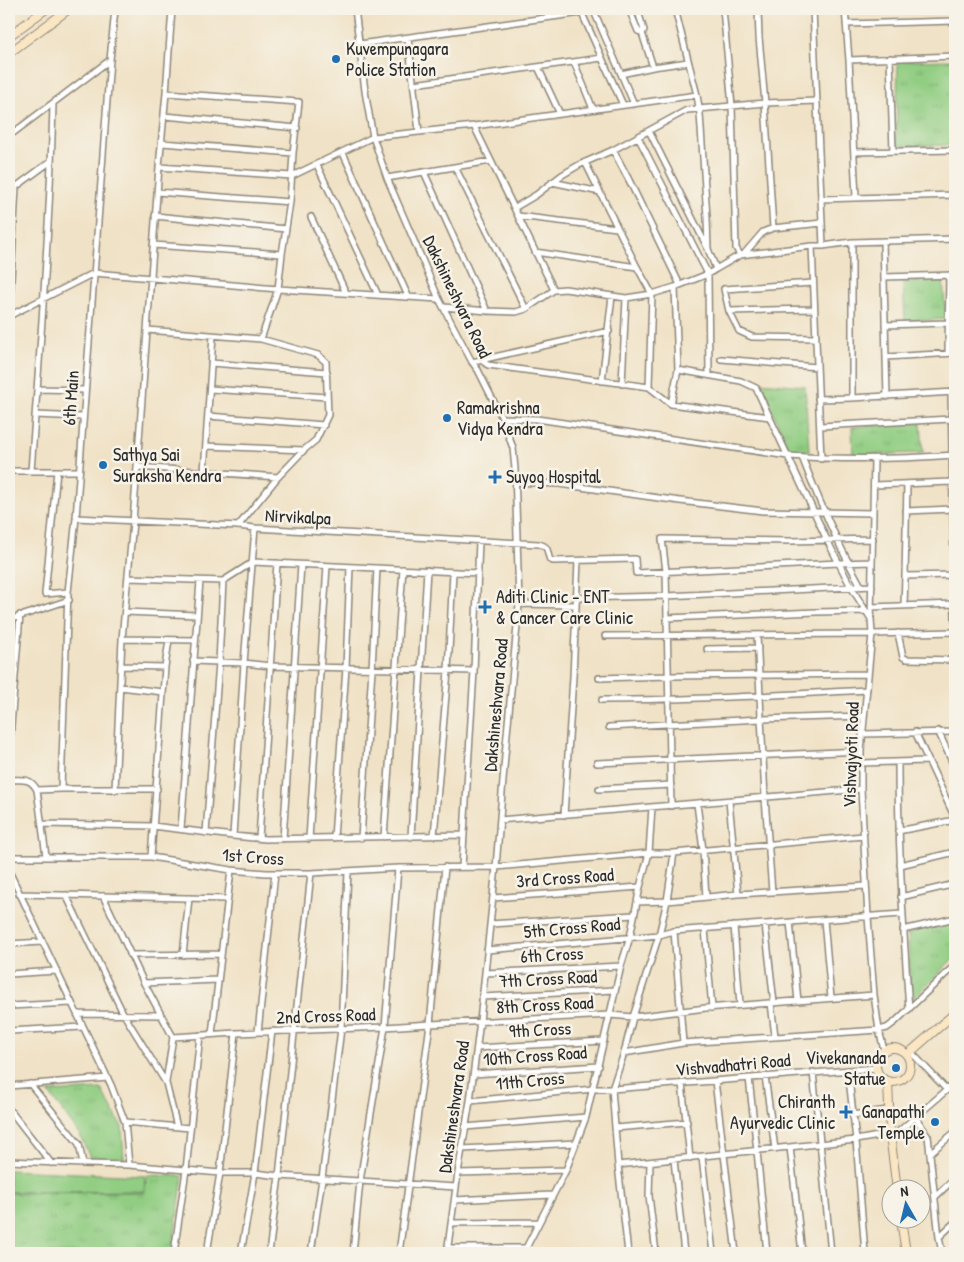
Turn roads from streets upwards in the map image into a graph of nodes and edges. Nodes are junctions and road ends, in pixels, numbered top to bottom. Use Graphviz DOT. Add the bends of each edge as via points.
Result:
graph roads {
  1 [pos="46,9"];
  2 [pos="69,9"];
  3 [pos="115,9"];
  4 [pos="172,9"];
  5 [pos="355,9"];
  6 [pos="592,9"];
  7 [pos="629,9"];
  8 [pos="637,9"];
  9 [pos="675,9"];
  10 [pos="681,9"];
  11 [pos="723,9"];
  12 [pos="758,9"];
  13 [pos="813,9"];
  14 [pos="845,9"];
  15 [pos="580,11"];
  16 [pos="955,21"];
  17 [pos="846,24"];
  18 [pos="642,33"];
  19 [pos="9,36"];
  20 [pos="408,38"];
  21 [pos="360,44"];
  22 [pos="9,53"];
  23 [pos="955,56"];
  24 [pos="602,58"];
  25 [pos="890,58"];
  26 [pos="110,60"];
  27 [pos="850,60"];
  28 [pos="574,62"];
  29 [pos="688,62"];
  30 [pos="538,67"];
  31 [pos="653,67"];
  32 [pos="621,74"];
  33 [pos="414,84"];
  34 [pos="166,93"];
  35 [pos="697,95"];
  36 [pos="817,101"];
  37 [pos="53,104"];
  38 [pos="634,104"];
  39 [pos="765,104"];
  40 [pos="623,105"];
  41 [pos="732,106"];
  42 [pos="699,109"];
  43 [pos="593,110"];
  44 [pos="560,114"];
  45 [pos="164,116"];
  46 [pos="474,126"];
  47 [pos="297,128"];
  48 [pos="649,131"];
  49 [pos="419,132"];
  50 [pos="9,136"];
  51 [pos="373,137"];
  52 [pos="638,137"];
  53 [pos="162,143"];
  54 [pos="614,150"];
  55 [pos="955,150"];
  56 [pos="893,151"];
  57 [pos="854,152"];
  58 [pos="293,153"];
  59 [pos="343,153"];
  60 [pos="51,161"];
  61 [pos="491,161"];
  62 [pos="585,162"];
  63 [pos="317,165"];
  64 [pos="159,166"];
  65 [pos="455,167"];
  66 [pos="424,172"];
  67 [pos="292,176"];
  68 [pos="388,178"];
  69 [pos="552,182"];
  70 [pos="16,187"];
  71 [pos="9,192"];
  72 [pos="157,192"];
  73 [pos="600,192"];
  74 [pos="955,195"];
  75 [pos="856,197"];
  76 [pos="821,199"];
  77 [pos="290,202"];
  78 [pos="514,208"];
  79 [pos="155,216"];
  80 [pos="518,216"];
  81 [pos="311,217"];
  82 [pos="822,223"];
  83 [pos="618,228"];
  84 [pos="773,228"];
  85 [pos="286,229"];
  86 [pos="955,239"];
  87 [pos="883,241"];
  88 [pos="852,242"];
  89 [pos="153,245"];
  90 [pos="812,246"];
  91 [pos="823,246"];
  92 [pos="708,249"];
  93 [pos="536,252"];
  94 [pos="282,254"];
  95 [pos="742,255"];
  96 [pos="637,267"];
  97 [pos="716,269"];
  98 [pos="94,273"];
  99 [pos="708,274"];
  100 [pos="949,275"];
  101 [pos="955,275"];
  102 [pos="884,277"];
  103 [pos="151,279"];
  104 [pos="813,283"];
  105 [pos="678,286"];
  106 [pos="278,289"];
  107 [pos="554,290"];
  108 [pos="346,293"];
  109 [pos="652,294"];
  110 [pos="378,296"];
  111 [pos="408,296"];
  112 [pos="612,296"];
  113 [pos="44,298"];
  114 [pos="626,298"];
  115 [pos="439,299"];
  116 [pos="444,307"];
  117 [pos="526,309"];
  118 [pos="814,309"];
  119 [pos="486,311"];
  120 [pos="729,311"];
  121 [pos="9,316"];
  122 [pos="947,323"];
  123 [pos="885,325"];
  124 [pos="147,330"];
  125 [pos="609,331"];
  126 [pos="213,336"];
  127 [pos="816,338"];
  128 [pos="261,339"];
  129 [pos="948,353"];
  130 [pos="955,353"];
  131 [pos="886,356"];
  132 [pos="721,359"];
  133 [pos="481,360"];
  134 [pos="472,362"];
  135 [pos="211,363"];
  136 [pos="817,367"];
  137 [pos="678,370"];
  138 [pos="327,372"];
  139 [pos="709,375"];
  140 [pos="602,381"];
  141 [pos="622,384"];
  142 [pos="649,387"];
  143 [pos="37,389"];
  144 [pos="210,389"];
  145 [pos="86,390"];
  146 [pos="953,392"];
  147 [pos="328,397"];
  148 [pos="887,397"];
  149 [pos="852,398"];
  150 [pos="818,399"];
  151 [pos="671,404"];
  152 [pos="35,415"];
  153 [pos="208,416"];
  154 [pos="83,417"];
  155 [pos="770,417"];
  156 [pos="502,418"];
  157 [pos="951,420"];
  158 [pos="324,426"];
  159 [pos="820,426"];
  160 [pos="206,446"];
  161 [pos="304,450"];
  162 [pos="953,455"];
  163 [pos="788,456"];
  164 [pos="802,457"];
  165 [pos="821,459"];
  166 [pos="874,459"];
  167 [pos="137,467"];
  168 [pos="9,471"];
  169 [pos="31,471"];
  170 [pos="57,471"];
  171 [pos="79,471"];
  172 [pos="204,472"];
  173 [pos="278,477"];
  174 [pos="515,482"];
  175 [pos="952,482"];
  176 [pos="907,484"];
  177 [pos="874,485"];
  178 [pos="953,509"];
  179 [pos="906,511"];
  180 [pos="813,512"];
  181 [pos="824,512"];
  182 [pos="873,513"];
  183 [pos="76,518"];
  184 [pos="134,522"];
  185 [pos="238,526"];
  186 [pos="255,528"];
  187 [pos="873,538"];
  188 [pos="837,539"];
  189 [pos="827,540"];
  190 [pos="479,541"];
  191 [pos="518,543"];
  192 [pos="253,562"];
  193 [pos="578,562"];
  194 [pos="872,562"];
  195 [pos="839,563"];
  196 [pos="848,563"];
  197 [pos="277,564"];
  198 [pos="301,564"];
  199 [pos="327,566"];
  200 [pos="350,567"];
  201 [pos="377,568"];
  202 [pos="403,569"];
  203 [pos="427,570"];
  204 [pos="453,572"];
  205 [pos="666,572"];
  206 [pos="478,573"];
  207 [pos="955,575"];
  208 [pos="905,576"];
  209 [pos="129,578"];
  210 [pos="200,581"];
  211 [pos="223,581"];
  212 [pos="851,586"];
  213 [pos="861,586"];
  214 [pos="872,586"];
  215 [pos="68,592"];
  216 [pos="666,596"];
  217 [pos="576,598"];
  218 [pos="68,600"];
  219 [pos="519,604"];
  220 [pos="955,604"];
  221 [pos="576,606"];
  222 [pos="904,606"];
  223 [pos="871,607"];
  224 [pos="865,611"];
  225 [pos="125,612"];
  226 [pos="20,615"];
  227 [pos="197,615"];
  228 [pos="667,618"];
  229 [pos="871,619"];
  230 [pos="9,620"];
  231 [pos="955,620"];
  232 [pos="955,632"];
  233 [pos="898,633"];
  234 [pos="872,634"];
  235 [pos="668,635"];
  236 [pos="757,635"];
  237 [pos="605,636"];
  238 [pos="122,639"];
  239 [pos="169,640"];
  240 [pos="195,640"];
  241 [pos="758,648"];
  242 [pos="707,649"];
  243 [pos="955,660"];
  244 [pos="193,661"];
  245 [pos="219,662"];
  246 [pos="244,662"];
  247 [pos="121,666"];
  248 [pos="271,666"];
  249 [pos="294,666"];
  250 [pos="165,667"];
  251 [pos="320,667"];
  252 [pos="346,668"];
  253 [pos="372,669"];
  254 [pos="396,670"];
  255 [pos="421,670"];
  256 [pos="448,671"];
  257 [pos="474,671"];
  258 [pos="868,674"];
  259 [pos="669,676"];
  260 [pos="759,676"];
  261 [pos="599,678"];
  262 [pos="120,688"];
  263 [pos="867,690"];
  264 [pos="163,692"];
  265 [pos="760,697"];
  266 [pos="602,700"];
  267 [pos="669,700"];
  268 [pos="864,716"];
  269 [pos="761,719"];
  270 [pos="669,724"];
  271 [pos="609,727"];
  272 [pos="938,731"];
  273 [pos="915,732"];
  274 [pos="955,732"];
  275 [pos="862,734"];
  276 [pos="9,750"];
  277 [pos="861,751"];
  278 [pos="763,756"];
  279 [pos="670,760"];
  280 [pos="927,761"];
  281 [pos="898,762"];
  282 [pos="597,763"];
  283 [pos="861,763"];
  284 [pos="955,768"];
  285 [pos="9,780"];
  286 [pos="671,785"];
  287 [pos="61,789"];
  288 [pos="157,789"];
  289 [pos="599,789"];
  290 [pos="861,789"];
  291 [pos="38,790"];
  292 [pos="115,790"];
  293 [pos="765,798"];
  294 [pos="730,801"];
  295 [pos="697,804"];
  296 [pos="671,806"];
  297 [pos="652,808"];
  298 [pos="564,815"];
  299 [pos="955,819"];
  300 [pos="500,820"];
  301 [pos="42,824"];
  302 [pos="153,826"];
  303 [pos="181,830"];
  304 [pos="898,831"];
  305 [pos="206,833"];
  306 [pos="464,835"];
  307 [pos="233,836"];
  308 [pos="411,836"];
  309 [pos="434,836"];
  310 [pos="863,836"];
  311 [pos="384,837"];
  312 [pos="259,838"];
  313 [pos="334,838"];
  314 [pos="361,838"];
  315 [pos="283,839"];
  316 [pos="309,839"];
  317 [pos="769,844"];
  318 [pos="734,846"];
  319 [pos="703,850"];
  320 [pos="955,852"];
  321 [pos="649,853"];
  322 [pos="674,853"];
  323 [pos="46,856"];
  324 [pos="9,857"];
  325 [pos="151,857"];
  326 [pos="900,865"];
  327 [pos="462,867"];
  328 [pos="496,867"];
  329 [pos="398,868"];
  330 [pos="445,868"];
  331 [pos="231,870"];
  332 [pos="9,871"];
  333 [pos="348,872"];
  334 [pos="275,873"];
  335 [pos="311,873"];
  336 [pos="955,884"];
  337 [pos="866,886"];
  338 [pos="640,887"];
  339 [pos="772,892"];
  340 [pos="19,894"];
  341 [pos="738,894"];
  342 [pos="66,895"];
  343 [pos="103,896"];
  344 [pos="901,897"];
  345 [pos="189,898"];
  346 [pos="493,898"];
  347 [pos="706,898"];
  348 [pos="227,899"];
  349 [pos="667,901"];
  350 [pos="637,902"];
  351 [pos="902,914"];
  352 [pos="634,915"];
  353 [pos="868,917"];
  354 [pos="955,918"];
  355 [pos="824,920"];
  356 [pos="790,922"];
  357 [pos="490,924"];
  358 [pos="765,924"];
  359 [pos="734,926"];
  360 [pos="706,929"];
  361 [pos="903,930"];
  362 [pos="674,931"];
  363 [pos="659,935"];
  364 [pos="630,937"];
  365 [pos="42,942"];
  366 [pos="9,944"];
  367 [pos="487,950"];
  368 [pos="221,954"];
  369 [pos="130,955"];
  370 [pos="183,955"];
  371 [pos="955,965"];
  372 [pos="621,966"];
  373 [pos="56,971"];
  374 [pos="485,973"];
  375 [pos="9,974"];
  376 [pos="218,980"];
  377 [pos="144,984"];
  378 [pos="615,990"];
  379 [pos="874,995"];
  380 [pos="482,997"];
  381 [pos="831,998"];
  382 [pos="798,1001"];
  383 [pos="72,1003"];
  384 [pos="772,1003"];
  385 [pos="740,1005"];
  386 [pos="9,1006"];
  387 [pos="712,1008"];
  388 [pos="909,1010"];
  389 [pos="680,1011"];
  390 [pos="955,1013"];
  391 [pos="77,1014"];
  392 [pos="123,1014"];
  393 [pos="161,1014"];
  394 [pos="610,1015"];
  395 [pos="634,1017"];
  396 [pos="480,1022"];
  397 [pos="430,1024"];
  398 [pos="83,1026"];
  399 [pos="385,1028"];
  400 [pos="341,1029"];
  401 [pos="295,1030"];
  402 [pos="879,1030"];
  403 [pos="9,1031"];
  404 [pos="272,1031"];
  405 [pos="258,1032"];
  406 [pos="236,1033"];
  407 [pos="212,1034"];
  408 [pos="200,1035"];
  409 [pos="775,1036"];
  410 [pos="173,1037"];
  411 [pos="604,1041"];
  412 [pos="683,1043"];
  413 [pos="477,1048"];
  414 [pos="884,1050"];
  415 [pos="624,1053"];
  416 [pos="909,1054"];
  417 [pos="599,1066"];
  418 [pos="876,1068"];
  419 [pos="848,1070"];
  420 [pos="813,1072"];
  421 [pos="474,1074"];
  422 [pos="765,1076"];
  423 [pos="108,1078"];
  424 [pos="749,1078"];
  425 [pos="715,1081"];
  426 [pos="888,1081"];
  427 [pos="955,1082"];
  428 [pos="166,1083"];
  429 [pos="682,1083"];
  430 [pos="30,1084"];
  431 [pos="9,1086"];
  432 [pos="592,1089"];
  433 [pos="612,1089"];
  434 [pos="947,1090"];
  435 [pos="470,1101"];
  436 [pos="9,1109"];
  437 [pos="888,1110"];
  438 [pos="852,1115"];
  439 [pos="586,1117"];
  440 [pos="916,1118"];
  441 [pos="125,1122"];
  442 [pos="687,1122"];
  443 [pos="177,1127"];
  444 [pos="465,1127"];
  445 [pos="190,1128"];
  446 [pos="615,1128"];
  447 [pos="955,1132"];
  448 [pos="890,1136"];
  449 [pos="856,1140"];
  450 [pos="576,1142"];
  451 [pos="820,1144"];
  452 [pos="790,1147"];
  453 [pos="775,1148"];
  454 [pos="462,1149"];
  455 [pos="757,1151"];
  456 [pos="930,1153"];
  457 [pos="724,1154"];
  458 [pos="702,1157"];
  459 [pos="690,1158"];
  460 [pos="674,1160"];
  461 [pos="9,1161"];
  462 [pos="650,1162"];
  463 [pos="51,1163"];
  464 [pos="83,1164"];
  465 [pos="129,1164"];
  466 [pos="618,1166"];
  467 [pos="186,1170"];
  468 [pos="566,1170"];
  469 [pos="220,1173"];
  470 [pos="254,1173"];
  471 [pos="458,1173"];
  472 [pos="279,1176"];
  473 [pos="955,1178"];
  474 [pos="322,1179"];
  475 [pos="896,1180"];
  476 [pos="360,1181"];
  477 [pos="409,1184"];
  478 [pos="456,1187"];
  479 [pos="552,1195"];
  480 [pos="936,1197"];
  481 [pos="455,1200"];
  482 [pos="538,1222"];
  483 [pos="955,1222"];
  484 [pos="451,1223"];
  485 [pos="903,1230"];
  486 [pos="939,1237"];
  487 [pos="448,1251"];
  488 [pos="524,1251"];
  489 [pos="174,1253"];
  490 [pos="207,1253"];
  491 [pos="241,1253"];
  492 [pos="269,1253"];
  493 [pos="311,1253"];
  494 [pos="353,1253"];
  495 [pos="399,1253"];
  496 [pos="628,1253"];
  497 [pos="656,1253"];
  498 [pos="684,1253"];
  499 [pos="713,1253"];
  500 [pos="736,1253"];
  501 [pos="767,1253"];
  502 [pos="802,1253"];
  503 [pos="832,1253"];
  504 [pos="865,1253"];
  505 [pos="900,1253"];
  506 [pos="906,1253"];
  507 [pos="942,1253"];
  1 -- 19 [label="street"];
  2 -- 22 [label="street"];
  3 -- 26 [label="street, 6th Main"];
  4 -- 34 [label="street"];
  5 -- 21 [label="street, Dakshineshvara Road"];
  6 -- 32 [label="street"];
  7 -- 18 [label="street" via="638,31"];
  8 -- 18 [label="street" via="644,30"];
  9 -- 10 [label="street"];
  9 -- 29 [label="street"];
  11 -- 41 [label="street"];
  12 -- 39 [label="street"];
  13 -- 36 [label="street"];
  14 -- 17 [label="street"];
  15 -- 20 [label="street"];
  15 -- 24 [label="street"];
  16 -- 17 [label="street"];
  17 -- 27 [label="street"];
  18 -- 31 [label="street"];
  20 -- 21 [label="street"];
  20 -- 33 [label="street"];
  21 -- 51 [label="street, Dakshineshvara Road"];
  23 -- 25 [label="street"];
  24 -- 28 [label="street"];
  24 -- 40 [label="street"];
  25 -- 27 [label="street"];
  25 -- 56 [label="street"];
  26 -- 37 [label="street"];
  26 -- 98 [label="street, 6th Main"];
  27 -- 57 [label="street"];
  28 -- 30 [label="street"];
  28 -- 43 [label="street"];
  29 -- 31 [label="street"];
  29 -- 35 [label="street"];
  30 -- 33 [label="street"];
  30 -- 44 [label="street"];
  31 -- 32 [label="street"];
  32 -- 38 [label="street"];
  33 -- 49 [label="street"];
  34 -- 45 [label="street"];
  34 -- 47 [label="street" via="299,102"];
  35 -- 38 [label="street"];
  35 -- 42 [label="street"];
  36 -- 39 [label="street"];
  36 -- 76 [label="street"];
  37 -- 50 [label="street"];
  37 -- 60 [label="street"];
  38 -- 40 [label="street"];
  39 -- 41 [label="street"];
  39 -- 84 [label="street"];
  40 -- 43 [label="street"];
  41 -- 42 [label="street"];
  41 -- 95 [label="street" via="736,248"];
  42 -- 48 [label="street" via="687,110"];
  42 -- 92 [label="street"];
  43 -- 44 [label="street"];
  44 -- 46 [label="street"];
  45 -- 47 [label="street"];
  45 -- 53 [label="street"];
  46 -- 49 [label="street"];
  46 -- 61 [label="street"];
  47 -- 58 [label="street"];
  48 -- 52 [label="street"];
  48 -- 92 [label="street"];
  49 -- 51 [label="street"];
  51 -- 59 [label="street"];
  51 -- 68 [label="street, Dakshineshvara Road"];
  52 -- 54 [label="street"];
  52 -- 99 [label="street"];
  53 -- 58 [label="street"];
  53 -- 64 [label="street"];
  54 -- 62 [label="street"];
  54 -- 105 [label="street"];
  55 -- 56 [label="street"];
  56 -- 57 [label="street"];
  57 -- 75 [label="street"];
  58 -- 67 [label="street"];
  59 -- 63 [label="street"];
  59 -- 111 [label="street"];
  60 -- 70 [label="street"];
  60 -- 113 [label="street"];
  61 -- 65 [label="street"];
  61 -- 78 [label="street"];
  62 -- 69 [label="street"];
  62 -- 73 [label="street"];
  63 -- 67 [label="street"];
  63 -- 110 [label="street"];
  64 -- 67 [label="street"];
  64 -- 72 [label="street"];
  65 -- 66 [label="street"];
  65 -- 117 [label="street"];
  66 -- 68 [label="street"];
  66 -- 119 [label="street"];
  67 -- 77 [label="street"];
  68 -- 115 [label="street, Dakshineshvara Road"];
  69 -- 73 [label="street"];
  69 -- 78 [label="street"];
  70 -- 71 [label="street"];
  70 -- 121 [label="street"];
  72 -- 77 [label="street"];
  72 -- 79 [label="street"];
  73 -- 83 [label="street"];
  74 -- 75 [label="street"];
  75 -- 76 [label="street"];
  76 -- 82 [label="street"];
  77 -- 85 [label="street"];
  78 -- 80 [label="street"];
  79 -- 85 [label="street"];
  79 -- 89 [label="street"];
  80 -- 83 [label="street"];
  80 -- 93 [label="street"];
  81 -- 108 [label="street"];
  82 -- 84 [label="street"];
  82 -- 91 [label="street"];
  83 -- 96 [label="street"];
  84 -- 95 [label="street" via="763,232"];
  85 -- 94 [label="street"];
  86 -- 87 [label="street"];
  87 -- 88 [label="street"];
  87 -- 102 [label="street"];
  88 -- 91 [label="street"];
  88 -- 149 [label="street"];
  89 -- 94 [label="street"];
  89 -- 103 [label="street"];
  90 -- 91 [label="street"];
  90 -- 95 [label="street"];
  90 -- 104 [label="street"];
  92 -- 97 [label="street"];
  93 -- 96 [label="street"];
  93 -- 107 [label="street"];
  94 -- 106 [label="street"];
  95 -- 97 [label="street"];
  96 -- 109 [label="street"];
  97 -- 99 [label="street"];
  98 -- 103 [label="street"];
  98 -- 113 [label="street"];
  98 -- 145 [label="street, 6th Main"];
  99 -- 105 [label="street"];
  99 -- 139 [label="street"];
  100 -- 101 [label="street"];
  100 -- 102 [label="street"];
  100 -- 122 [label="street"];
  102 -- 123 [label="street"];
  103 -- 106 [label="street"];
  103 -- 124 [label="street"];
  104 -- 118 [label="street"];
  104 -- 120 [label="street" via="724,289"];
  105 -- 109 [label="street"];
  105 -- 137 [label="street"];
  106 -- 108 [label="street"];
  106 -- 128 [label="street"];
  107 -- 112 [label="street"];
  107 -- 117 [label="street"];
  108 -- 110 [label="street"];
  109 -- 114 [label="street"];
  109 -- 142 [label="street"];
  110 -- 111 [label="street"];
  111 -- 115 [label="street"];
  112 -- 114 [label="street"];
  112 -- 125 [label="street"];
  113 -- 121 [label="street"];
  113 -- 143 [label="street"];
  114 -- 141 [label="street"];
  115 -- 116 [label="street, Dakshineshvara Road"];
  116 -- 119 [label="street"];
  116 -- 134 [label="street, Dakshineshvara Road"];
  117 -- 119 [label="street"];
  118 -- 120 [label="street"];
  118 -- 127 [label="street"];
  120 -- 127 [label="street" via="739,331 752,337"];
  122 -- 123 [label="street"];
  122 -- 129 [label="street"];
  123 -- 131 [label="street"];
  124 -- 126 [label="street"];
  124 -- 167 [label="street"];
  125 -- 133 [label="street"];
  125 -- 140 [label="street"];
  126 -- 128 [label="street"];
  126 -- 135 [label="street"];
  127 -- 136 [label="street"];
  128 -- 138 [label="street" via="318,355 326,362"];
  129 -- 130 [label="street"];
  129 -- 131 [label="street"];
  131 -- 148 [label="street"];
  132 -- 136 [label="street"];
  133 -- 134 [label="street"];
  133 -- 140 [label="street" via="488,365"];
  134 -- 156 [label="street, Dakshineshvara Road"];
  135 -- 138 [label="street"];
  135 -- 144 [label="street"];
  136 -- 150 [label="street"];
  137 -- 139 [label="street"];
  137 -- 151 [label="street"];
  138 -- 147 [label="street"];
  139 -- 155 [label="street" via="741,381 756,388"];
  140 -- 141 [label="street"];
  141 -- 142 [label="street"];
  142 -- 151 [label="street"];
  143 -- 145 [label="street"];
  143 -- 152 [label="street"];
  144 -- 147 [label="street"];
  144 -- 153 [label="street"];
  145 -- 154 [label="street, 6th Main"];
  146 -- 148 [label="street"];
  146 -- 157 [label="street"];
  147 -- 158 [label="street"];
  148 -- 149 [label="street"];
  149 -- 150 [label="street"];
  150 -- 159 [label="street"];
  151 -- 155 [label="street"];
  152 -- 154 [label="street"];
  152 -- 169 [label="street"];
  153 -- 158 [label="street"];
  153 -- 160 [label="street"];
  154 -- 171 [label="street, 6th Main"];
  155 -- 163 [label="street"];
  156 -- 163 [label="street" via="537,419"];
  156 -- 174 [label="street, Dakshineshvara Road" via="513,448"];
  157 -- 159 [label="street"];
  157 -- 162 [label="street"];
  158 -- 161 [label="street" via="316,440"];
  159 -- 165 [label="street"];
  160 -- 161 [label="street"];
  160 -- 172 [label="street"];
  161 -- 173 [label="street"];
  162 -- 166 [label="street"];
  162 -- 175 [label="street"];
  163 -- 164 [label="street"];
  163 -- 180 [label="street"];
  164 -- 165 [label="street"];
  164 -- 181 [label="street"];
  165 -- 166 [label="street"];
  166 -- 177 [label="street, Vishvajyoti Road"];
  167 -- 172 [label="street"];
  167 -- 184 [label="street"];
  168 -- 169 [label="street"];
  169 -- 170 [label="street"];
  170 -- 171 [label="street"];
  170 -- 215 [label="street" via="45,594"];
  171 -- 183 [label="street, 6th Main"];
  172 -- 173 [label="street"];
  173 -- 185 [label="street"];
  174 -- 180 [label="street" via="559,484 764,511"];
  174 -- 191 [label="street, Dakshineshvara Road"];
  175 -- 176 [label="street"];
  175 -- 178 [label="street"];
  176 -- 177 [label="street"];
  176 -- 179 [label="street"];
  177 -- 182 [label="street, Vishvajyoti Road"];
  178 -- 179 [label="street"];
  178 -- 207 [label="street"];
  179 -- 208 [label="street"];
  180 -- 181 [label="street"];
  180 -- 189 [label="street"];
  181 -- 182 [label="street"];
  181 -- 188 [label="street"];
  182 -- 187 [label="street, Vishvajyoti Road"];
  183 -- 184 [label="street, Nirvikalpa"];
  183 -- 215 [label="street, 6th Main"];
  184 -- 185 [label="street, Nirvikalpa"];
  184 -- 209 [label="street"];
  185 -- 186 [label="street, Nirvikalpa"];
  186 -- 190 [label="street, Nirvikalpa"];
  186 -- 192 [label="street"];
  187 -- 188 [label="street"];
  187 -- 194 [label="street, Vishvajyoti Road"];
  188 -- 189 [label="street"];
  188 -- 196 [label="street"];
  189 -- 195 [label="street"];
  189 -- 205 [label="street" via="662,539"];
  190 -- 191 [label="street, Nirvikalpa"];
  190 -- 206 [label="street"];
  191 -- 193 [label="street, Nirvikalpa" via="544,545 553,561"];
  191 -- 219 [label="street, Dakshineshvara Road"];
  192 -- 197 [label="street"];
  192 -- 211 [label="street"];
  192 -- 246 [label="street"];
  193 -- 205 [label="street" via="635,559 636,573"];
  193 -- 217 [label="street"];
  194 -- 196 [label="street"];
  194 -- 214 [label="street, Vishvajyoti Road"];
  195 -- 196 [label="street"];
  195 -- 205 [label="street"];
  195 -- 212 [label="street"];
  196 -- 213 [label="street"];
  197 -- 198 [label="street"];
  197 -- 248 [label="street"];
  198 -- 199 [label="street"];
  198 -- 249 [label="street"];
  199 -- 200 [label="street"];
  199 -- 251 [label="street"];
  200 -- 201 [label="street"];
  200 -- 252 [label="street"];
  201 -- 202 [label="street"];
  201 -- 253 [label="street"];
  202 -- 203 [label="street"];
  202 -- 254 [label="street"];
  203 -- 204 [label="street"];
  203 -- 255 [label="street"];
  204 -- 206 [label="street"];
  204 -- 256 [label="street"];
  205 -- 216 [label="street"];
  206 -- 257 [label="street"];
  207 -- 208 [label="street"];
  207 -- 220 [label="street"];
  208 -- 222 [label="street"];
  209 -- 210 [label="street"];
  209 -- 225 [label="street"];
  210 -- 211 [label="street"];
  210 -- 227 [label="street"];
  211 -- 245 [label="street"];
  212 -- 213 [label="street"];
  212 -- 216 [label="street"];
  212 -- 224 [label="street"];
  213 -- 214 [label="street"];
  214 -- 223 [label="street, Vishvajyoti Road"];
  215 -- 218 [label="street, 6th Main"];
  216 -- 217 [label="street"];
  216 -- 228 [label="street"];
  217 -- 221 [label="street"];
  218 -- 226 [label="street"];
  218 -- 287 [label="street, 6th Main"];
  219 -- 221 [label="street"];
  219 -- 300 [label="street, Dakshineshvara Road"];
  220 -- 222 [label="street"];
  220 -- 231 [label="street"];
  221 -- 298 [label="street"];
  222 -- 223 [label="street"];
  223 -- 229 [label="street, Vishvajyoti Road"];
  224 -- 228 [label="street"];
  224 -- 229 [label="street"];
  225 -- 227 [label="street"];
  225 -- 238 [label="street"];
  226 -- 230 [label="street"];
  226 -- 276 [label="street"];
  227 -- 240 [label="street"];
  228 -- 235 [label="street"];
  229 -- 234 [label="street, Vishvajyoti Road"];
  232 -- 233 [label="street"];
  233 -- 234 [label="street"];
  233 -- 243 [label="street" via="906,659"];
  234 -- 236 [label="street"];
  234 -- 258 [label="street, Vishvajyoti Road"];
  235 -- 236 [label="street"];
  235 -- 237 [label="street"];
  235 -- 259 [label="street"];
  236 -- 241 [label="street"];
  238 -- 239 [label="street"];
  238 -- 247 [label="street"];
  239 -- 240 [label="street"];
  239 -- 250 [label="street"];
  240 -- 244 [label="street"];
  241 -- 242 [label="street"];
  241 -- 260 [label="street"];
  244 -- 245 [label="street"];
  244 -- 303 [label="street"];
  245 -- 246 [label="street"];
  245 -- 305 [label="street"];
  246 -- 248 [label="street"];
  246 -- 307 [label="street"];
  247 -- 250 [label="street"];
  247 -- 262 [label="street"];
  248 -- 249 [label="street"];
  248 -- 312 [label="street"];
  249 -- 251 [label="street"];
  249 -- 315 [label="street"];
  250 -- 264 [label="street"];
  251 -- 252 [label="street"];
  251 -- 316 [label="street"];
  252 -- 253 [label="street"];
  252 -- 313 [label="street"];
  253 -- 254 [label="street"];
  253 -- 314 [label="street"];
  254 -- 255 [label="street"];
  254 -- 311 [label="street"];
  255 -- 256 [label="street"];
  255 -- 308 [label="street"];
  256 -- 257 [label="street"];
  256 -- 309 [label="street"];
  257 -- 306 [label="street"];
  258 -- 260 [label="street"];
  258 -- 263 [label="street, Vishvajyoti Road"];
  259 -- 260 [label="street"];
  259 -- 261 [label="street"];
  259 -- 267 [label="street"];
  260 -- 265 [label="street"];
  262 -- 264 [label="street"];
  262 -- 292 [label="street"];
  263 -- 265 [label="street"];
  263 -- 268 [label="street, Vishvajyoti Road"];
  264 -- 288 [label="street"];
  265 -- 267 [label="street"];
  265 -- 269 [label="street"];
  266 -- 267 [label="street"];
  267 -- 270 [label="street"];
  268 -- 269 [label="street"];
  268 -- 275 [label="street, Vishvajyoti Road"];
  269 -- 270 [label="street"];
  269 -- 278 [label="street"];
  270 -- 271 [label="street"];
  270 -- 279 [label="street"];
  272 -- 273 [label="street"];
  272 -- 274 [label="street"];
  272 -- 284 [label="street"];
  273 -- 275 [label="street"];
  273 -- 280 [label="street"];
  275 -- 277 [label="street, Vishvajyoti Road"];
  277 -- 278 [label="street"];
  277 -- 283 [label="street, Vishvajyoti Road"];
  278 -- 279 [label="street"];
  278 -- 293 [label="street"];
  279 -- 282 [label="street"];
  279 -- 286 [label="street"];
  280 -- 281 [label="street"];
  280 -- 299 [label="street"];
  281 -- 283 [label="street"];
  281 -- 304 [label="street"];
  283 -- 290 [label="street, Vishvajyoti Road"];
  285 -- 291 [label="street" via="28,780"];
  286 -- 289 [label="street"];
  286 -- 296 [label="street"];
  287 -- 291 [label="street"];
  287 -- 292 [label="street"];
  288 -- 292 [label="street"];
  288 -- 302 [label="street"];
  290 -- 293 [label="street"];
  290 -- 310 [label="street, Vishvajyoti Road"];
  291 -- 301 [label="street"];
  293 -- 294 [label="street"];
  293 -- 317 [label="street"];
  294 -- 295 [label="street"];
  294 -- 318 [label="street"];
  295 -- 296 [label="street"];
  295 -- 319 [label="street"];
  296 -- 297 [label="street"];
  297 -- 298 [label="street"];
  297 -- 321 [label="street"];
  298 -- 300 [label="street"];
  299 -- 304 [label="street"];
  300 -- 328 [label="street, Dakshineshvara Road"];
  301 -- 302 [label="street"];
  301 -- 323 [label="street"];
  302 -- 303 [label="street"];
  302 -- 325 [label="street"];
  303 -- 305 [label="street"];
  304 -- 326 [label="street"];
  305 -- 307 [label="street"];
  306 -- 309 [label="street"];
  306 -- 327 [label="street"];
  307 -- 312 [label="street"];
  308 -- 309 [label="street"];
  308 -- 311 [label="street"];
  310 -- 317 [label="street, 1st Cross"];
  310 -- 337 [label="street, Vishvajyoti Road"];
  311 -- 314 [label="street"];
  312 -- 315 [label="street"];
  313 -- 314 [label="street"];
  313 -- 316 [label="street"];
  315 -- 316 [label="street"];
  317 -- 318 [label="street, 1st Cross"];
  317 -- 339 [label="street"];
  318 -- 319 [label="street, 1st Cross"];
  318 -- 341 [label="street"];
  319 -- 322 [label="street, 1st Cross"];
  319 -- 347 [label="street"];
  320 -- 326 [label="street"];
  321 -- 322 [label="street, 1st Cross"];
  321 -- 328 [label="street, 1st Cross"];
  321 -- 338 [label="street"];
  322 -- 349 [label="street"];
  323 -- 324 [label="street, 1st Cross"];
  323 -- 325 [label="street, 1st Cross"];
  325 -- 331 [label="street, 1st Cross"];
  326 -- 344 [label="street"];
  327 -- 328 [label="street, 1st Cross"];
  327 -- 330 [label="street, 1st Cross"];
  328 -- 346 [label="street, Dakshineshvara Road"];
  329 -- 330 [label="street, 1st Cross"];
  329 -- 333 [label="street, 1st Cross"];
  329 -- 399 [label="street"];
  330 -- 397 [label="street"];
  331 -- 334 [label="street, 1st Cross"];
  331 -- 348 [label="street"];
  332 -- 340 [label="street"];
  333 -- 335 [label="street, 1st Cross"];
  333 -- 400 [label="street"];
  334 -- 335 [label="street, 1st Cross"];
  334 -- 405 [label="street"];
  335 -- 401 [label="street"];
  336 -- 344 [label="street"];
  337 -- 339 [label="street"];
  337 -- 353 [label="street, Vishvajyoti Road"];
  338 -- 346 [label="street, 3rd Cross Road"];
  338 -- 350 [label="street"];
  339 -- 341 [label="street"];
  340 -- 342 [label="street"];
  340 -- 365 [label="street"];
  341 -- 347 [label="street"];
  342 -- 343 [label="street"];
  342 -- 392 [label="street"];
  343 -- 345 [label="street"];
  343 -- 369 [label="street"];
  344 -- 351 [label="street"];
  345 -- 348 [label="street"];
  345 -- 370 [label="street"];
  346 -- 357 [label="street, Dakshineshvara Road"];
  347 -- 349 [label="street"];
  348 -- 368 [label="street"];
  349 -- 350 [label="street"];
  349 -- 363 [label="street"];
  350 -- 352 [label="street"];
  351 -- 353 [label="street, 5th Cross Road"];
  351 -- 361 [label="street"];
  352 -- 357 [label="street"];
  352 -- 364 [label="street"];
  353 -- 355 [label="street, 5th Cross Road"];
  353 -- 379 [label="street, Vishvajyoti Road"];
  354 -- 361 [label="street"];
  355 -- 356 [label="street, 5th Cross Road"];
  355 -- 381 [label="street"];
  356 -- 358 [label="street, 5th Cross Road"];
  356 -- 382 [label="street"];
  357 -- 367 [label="street, Dakshineshvara Road"];
  358 -- 359 [label="street, 5th Cross Road"];
  358 -- 384 [label="street"];
  359 -- 360 [label="street, 5th Cross Road"];
  359 -- 385 [label="street"];
  360 -- 362 [label="street, 5th Cross Road"];
  360 -- 387 [label="street"];
  361 -- 388 [label="street"];
  362 -- 363 [label="street, 5th Cross Road"];
  362 -- 389 [label="street"];
  363 -- 364 [label="street, 5th Cross Road"];
  363 -- 395 [label="street"];
  364 -- 367 [label="street, 5th Cross Road"];
  364 -- 372 [label="street"];
  365 -- 366 [label="street"];
  365 -- 373 [label="street"];
  367 -- 374 [label="street, Dakshineshvara Road"];
  368 -- 370 [label="street"];
  368 -- 376 [label="street"];
  369 -- 370 [label="street"];
  369 -- 377 [label="street"];
  371 -- 388 [label="street"];
  372 -- 374 [label="street, 6th Cross"];
  372 -- 378 [label="street"];
  373 -- 375 [label="street"];
  373 -- 383 [label="street"];
  374 -- 380 [label="street, Dakshineshvara Road"];
  376 -- 377 [label="street"];
  376 -- 407 [label="street"];
  377 -- 393 [label="street"];
  378 -- 380 [label="street, 7th Cross Road"];
  378 -- 394 [label="street"];
  379 -- 381 [label="street, 8th Cross Road"];
  379 -- 402 [label="street, Vishvajyoti Road"];
  380 -- 396 [label="street, Dakshineshvara Road"];
  381 -- 382 [label="street, 8th Cross Road"];
  382 -- 384 [label="street, 8th Cross Road"];
  383 -- 386 [label="street"];
  383 -- 391 [label="street"];
  384 -- 385 [label="street, 8th Cross Road"];
  384 -- 409 [label="street"];
  385 -- 387 [label="street, 8th Cross Road"];
  387 -- 389 [label="street, 8th Cross Road"];
  388 -- 402 [label="street" via="887,1028"];
  389 -- 395 [label="street, 8th Cross Road"];
  389 -- 412 [label="street"];
  390 -- 416 [label="street"];
  391 -- 392 [label="street"];
  391 -- 398 [label="street"];
  392 -- 393 [label="street"];
  392 -- 428 [label="street"];
  393 -- 410 [label="street"];
  394 -- 395 [label="street, 8th Cross Road"];
  394 -- 396 [label="street, 8th Cross Road"];
  394 -- 411 [label="street"];
  395 -- 415 [label="street"];
  396 -- 397 [label="street, 2nd Cross Road"];
  396 -- 413 [label="street, Dakshineshvara Road"];
  397 -- 399 [label="street, 2nd Cross Road"];
  397 -- 477 [label="street"];
  398 -- 403 [label="street"];
  398 -- 423 [label="street"];
  399 -- 400 [label="street, 2nd Cross Road"];
  399 -- 476 [label="street"];
  400 -- 401 [label="street, 2nd Cross Road"];
  400 -- 474 [label="street"];
  401 -- 404 [label="street, 2nd Cross Road"];
  401 -- 472 [label="street"];
  402 -- 409 [label="street"];
  402 -- 414 [label="street, Vishvajyoti Road"];
  404 -- 405 [label="street, 2nd Cross Road"];
  404 -- 470 [label="street"];
  405 -- 406 [label="street, 2nd Cross Road"];
  406 -- 407 [label="street, 2nd Cross Road"];
  406 -- 469 [label="street"];
  407 -- 408 [label="street, 2nd Cross Road"];
  408 -- 410 [label="street, 2nd Cross Road"];
  408 -- 445 [label="street"];
  409 -- 412 [label="street"];
  410 -- 428 [label="street"];
  411 -- 413 [label="street, 9th Cross"];
  411 -- 417 [label="street"];
  412 -- 415 [label="street"];
  413 -- 421 [label="street, Dakshineshvara Road"];
  414 -- 416 [label="street" via="895,1048"];
  414 -- 418 [label="street" via="877,1059"];
  415 -- 433 [label="street"];
  416 -- 426 [label="street" via="908,1073 900,1080"];
  416 -- 434 [label="street"];
  417 -- 421 [label="street, 10th Cross Road"];
  417 -- 432 [label="street"];
  418 -- 419 [label="street, Vishvadhatri Road"];
  418 -- 426 [label="street" via="879,1075"];
  419 -- 420 [label="street, Vishvadhatri Road"];
  419 -- 438 [label="street"];
  420 -- 422 [label="street, Vishvadhatri Road"];
  420 -- 451 [label="street"];
  421 -- 435 [label="street, Dakshineshvara Road"];
  422 -- 424 [label="street, Vishvadhatri Road"];
  422 -- 453 [label="street"];
  423 -- 430 [label="street"];
  423 -- 441 [label="street"];
  424 -- 425 [label="street, Vishvadhatri Road"];
  424 -- 455 [label="street"];
  425 -- 429 [label="street, Vishvadhatri Road"];
  425 -- 457 [label="street"];
  426 -- 437 [label="street"];
  427 -- 434 [label="street"];
  428 -- 443 [label="street"];
  429 -- 433 [label="street, Vishvadhatri Road"];
  429 -- 442 [label="street"];
  430 -- 431 [label="street"];
  430 -- 464 [label="street" via="79,1144"];
  432 -- 433 [label="street, Vishvadhatri Road"];
  432 -- 435 [label="street, 11th Cross"];
  432 -- 439 [label="street"];
  433 -- 446 [label="street"];
  434 -- 440 [label="street"];
  435 -- 444 [label="street, Dakshineshvara Road"];
  436 -- 463 [label="street"];
  437 -- 438 [label="street"];
  437 -- 448 [label="street"];
  438 -- 449 [label="street"];
  439 -- 444 [label="street"];
  439 -- 450 [label="street"];
  440 -- 448 [label="street"];
  440 -- 456 [label="street" via="928,1136"];
  441 -- 443 [label="street"];
  441 -- 465 [label="street"];
  442 -- 446 [label="street"];
  442 -- 459 [label="street"];
  443 -- 445 [label="street"];
  444 -- 454 [label="street, Dakshineshvara Road"];
  445 -- 467 [label="street"];
  446 -- 466 [label="street"];
  447 -- 456 [label="street"];
  448 -- 449 [label="street"];
  448 -- 475 [label="street"];
  449 -- 451 [label="street"];
  449 -- 504 [label="street"];
  450 -- 454 [label="street"];
  450 -- 468 [label="street"];
  451 -- 452 [label="street"];
  451 -- 503 [label="street"];
  452 -- 453 [label="street"];
  452 -- 502 [label="street"];
  453 -- 455 [label="street"];
  454 -- 471 [label="street, Dakshineshvara Road"];
  455 -- 457 [label="street"];
  455 -- 501 [label="street"];
  456 -- 480 [label="street"];
  457 -- 458 [label="street"];
  457 -- 500 [label="street"];
  458 -- 459 [label="street"];
  458 -- 499 [label="street"];
  459 -- 460 [label="street"];
  460 -- 462 [label="street"];
  460 -- 498 [label="street"];
  461 -- 463 [label="street"];
  462 -- 466 [label="street"];
  462 -- 497 [label="street" via="649,1196"];
  463 -- 464 [label="street"];
  464 -- 465 [label="street"];
  465 -- 467 [label="street"];
  466 -- 496 [label="street"];
  467 -- 469 [label="street"];
  467 -- 489 [label="street"];
  468 -- 471 [label="street"];
  468 -- 479 [label="street"];
  469 -- 470 [label="street"];
  469 -- 490 [label="street"];
  470 -- 472 [label="street"];
  470 -- 491 [label="street"];
  471 -- 478 [label="street, Dakshineshvara Road"];
  472 -- 474 [label="street"];
  472 -- 492 [label="street"];
  473 -- 480 [label="street"];
  474 -- 476 [label="street"];
  474 -- 493 [label="street"];
  476 -- 477 [label="street"];
  476 -- 494 [label="street"];
  477 -- 478 [label="street"];
  477 -- 495 [label="street"];
  478 -- 481 [label="street, Dakshineshvara Road"];
  479 -- 481 [label="street"];
  479 -- 482 [label="street"];
  480 -- 486 [label="street"];
  481 -- 484 [label="street, Dakshineshvara Road"];
  482 -- 484 [label="street"];
  482 -- 488 [label="street"];
  483 -- 486 [label="street"];
  484 -- 487 [label="street, Dakshineshvara Road"];
  485 -- 506 [label="street"];
  486 -- 507 [label="street"];
  487 -- 488 [label="street"];
  505 -- 506 [label="street"];
}
